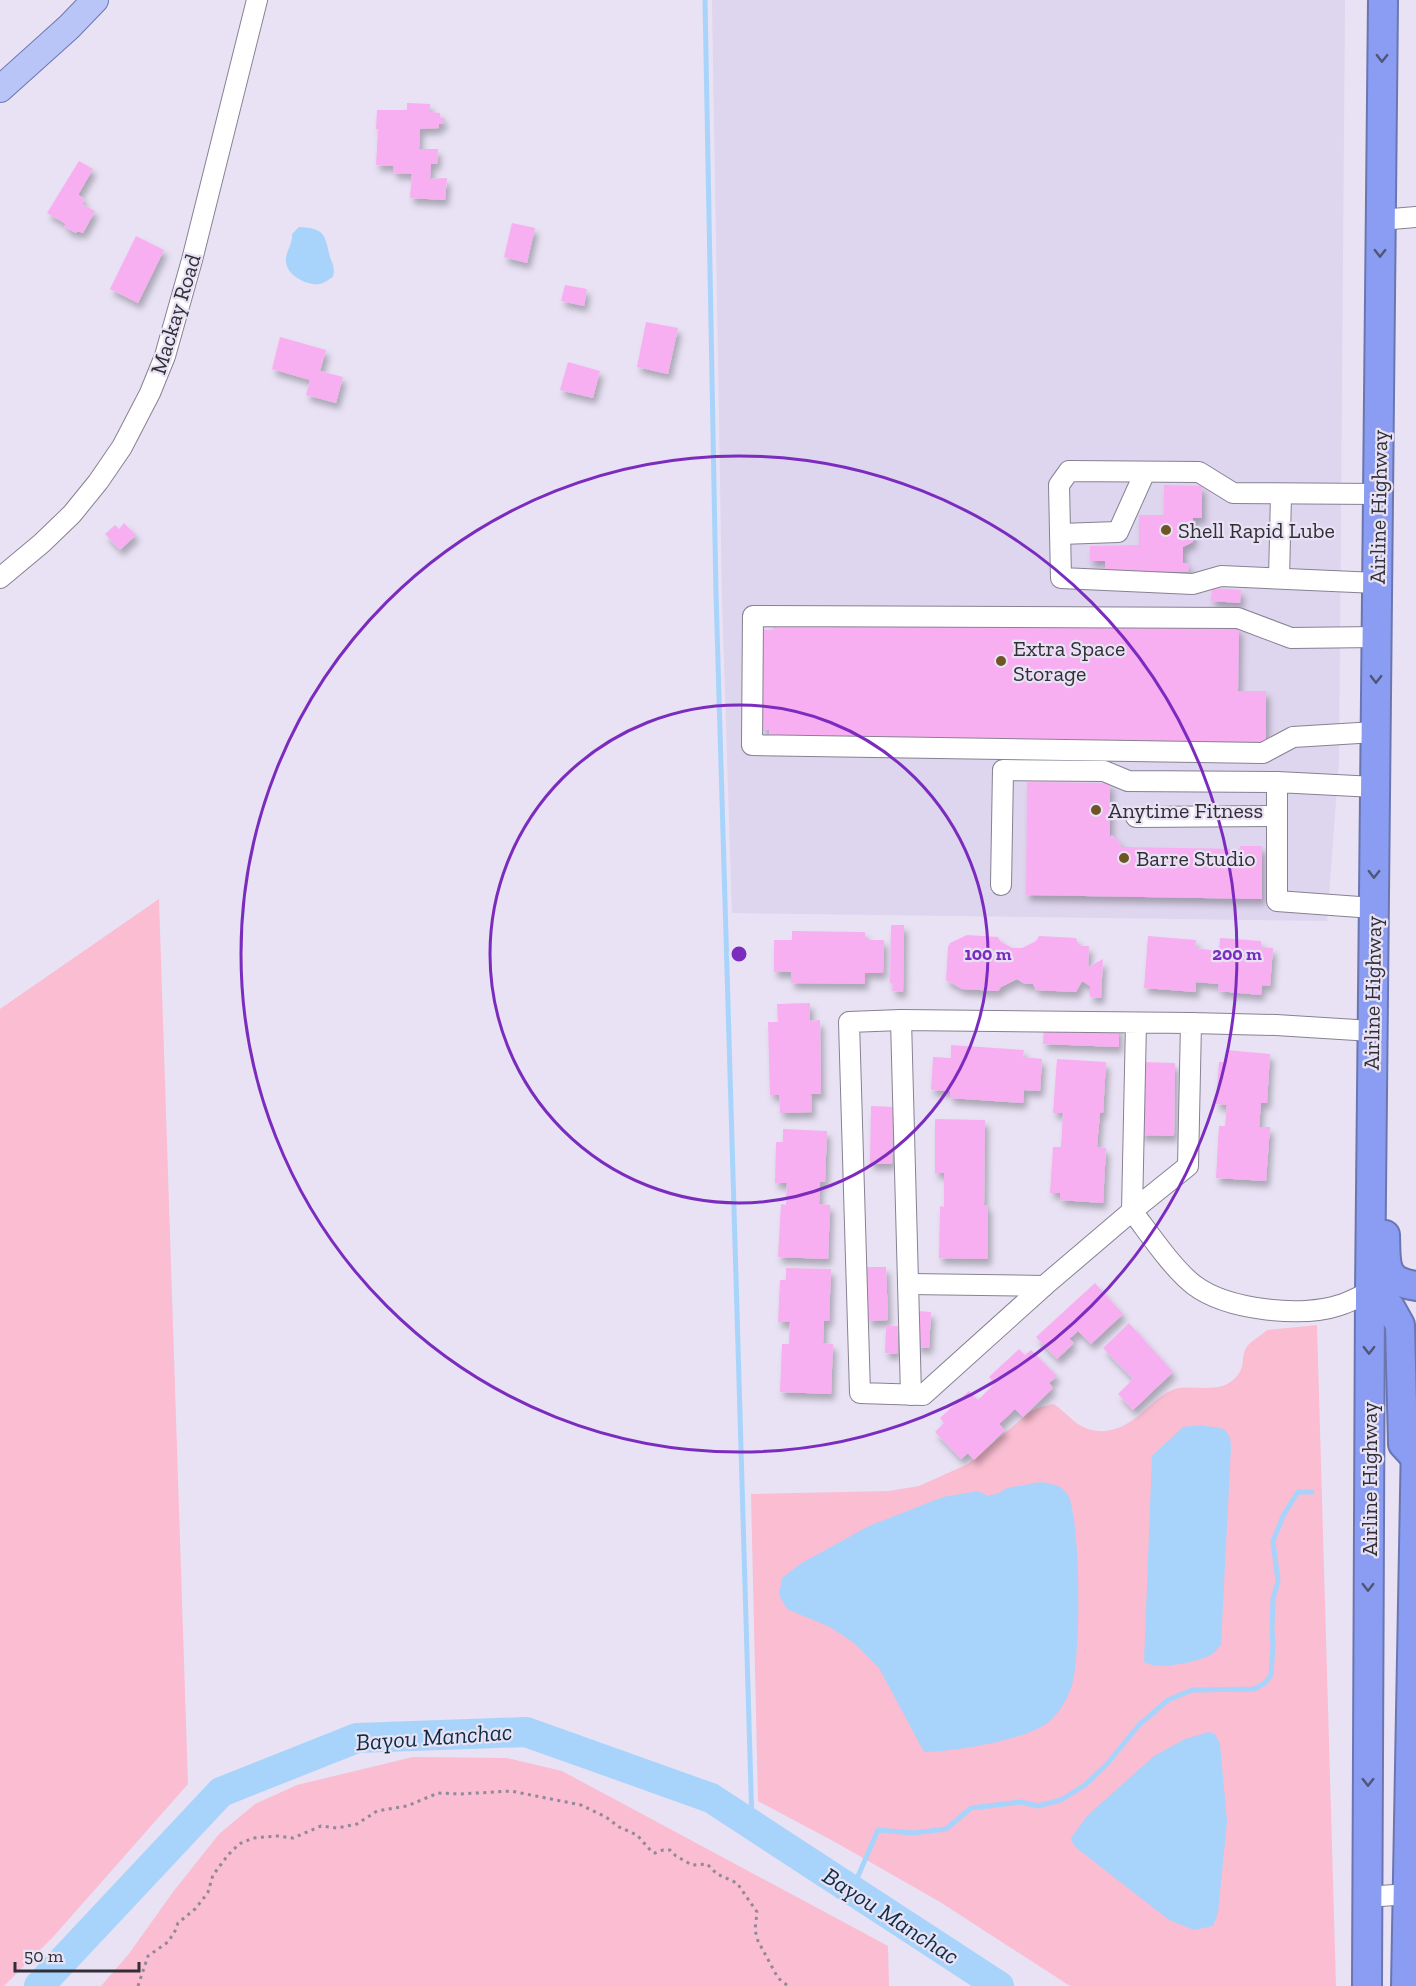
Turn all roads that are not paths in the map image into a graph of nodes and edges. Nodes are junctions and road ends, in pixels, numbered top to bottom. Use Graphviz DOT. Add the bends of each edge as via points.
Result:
graph roads {
  1 [pos="95,0"];
  2 [pos="257,0"];
  3 [pos="1383,0"];
  4 [pos="1,83"];
  5 [pos="1416,217"];
  6 [pos="1380,220"];
  7 [pos="1145,472"];
  8 [pos="1378,494"];
  9 [pos="1281,495"];
  10 [pos="1060,534"];
  11 [pos="0,578"];
  12 [pos="1279,578"];
  13 [pos="1377,583"];
  14 [pos="1376,637"];
  15 [pos="1375,732"];
  16 [pos="1277,782"];
  17 [pos="1375,787"];
  18 [pos="1277,816"];
  19 [pos="1136,817"];
  20 [pos="1001,885"];
  21 [pos="1373,908"];
  22 [pos="901,1020"];
  23 [pos="1136,1023"];
  24 [pos="1191,1023"];
  25 [pos="1372,1031"];
  26 [pos="1372,1086"];
  27 [pos="1132,1211"];
  28 [pos="909,1284"];
  29 [pos="1044,1286"];
  30 [pos="1416,1286"];
  31 [pos="1370,1292"];
  32 [pos="911,1395"];
  33 [pos="1416,1439"];
  34 [pos="1416,1458"];
  35 [pos="1414,1620"];
  36 [pos="1411,1878"];
  37 [pos="1367,1897"];
  38 [pos="1367,1986"];
  39 [pos="1407,1986"];
  1 -- 4 [label="main road" via="69,27"];
  2 -- 11 [label="street, Mackay Road" via="192,260 165,356 150,393 122,447 98,482 64,521"];
  3 -- 6 [label="highway, Airline Highway, one-way"];
  5 -- 6 [label="street"];
  6 -- 8 [label="highway, Airline Highway, one-way"];
  7 -- 9 [label="street" via="1199,472 1233,493"];
  7 -- 10 [label="street" via="1118,532"];
  7 -- 10 [label="street" via="1069,471 1059,485"];
  8 -- 9 [label="street"];
  8 -- 13 [label="highway, Airline Highway"];
  9 -- 12 [label="street"];
  10 -- 12 [label="street" via="1061,578 1193,584 1221,576"];
  12 -- 13 [label="street"];
  13 -- 14 [label="highway, Airline Highway"];
  14 -- 15 [label="highway, Airline Highway, one-way"];
  14 -- 15 [label="street" via="1291,638 1238,618 753,616 752,745 1263,753 1293,737"];
  15 -- 17 [label="highway, Airline Highway"];
  16 -- 17 [label="street"];
  16 -- 18 [label="street"];
  16 -- 20 [label="street" via="1128,781 1104,771 1003,770"];
  17 -- 21 [label="highway, Airline Highway, one-way"];
  18 -- 19 [label="street"];
  18 -- 21 [label="street" via="1277,901"];
  21 -- 25 [label="highway, Airline Highway"];
  22 -- 23 [label="street"];
  22 -- 28 [label="street"];
  22 -- 32 [label="street" via="849,1022 860,1393"];
  23 -- 24 [label="street"];
  23 -- 27 [label="street"];
  24 -- 25 [label="street"];
  24 -- 27 [label="street" via="1188,1166"];
  25 -- 26 [label="highway, Airline Highway"];
  26 -- 30 [label="highway" via="1383,1103 1386,1258 1390,1275 1398,1283"];
  26 -- 31 [label="highway, Airline Highway"];
  27 -- 29 [label="street"];
  27 -- 31 [label="street" via="1194,1285 1231,1304 1312,1311 1341,1305"];
  28 -- 29 [label="street"];
  28 -- 32 [label="street"];
  29 -- 32 [label="street" via="923,1395"];
  31 -- 34 [label="highway" via="1390,1306 1400,1325 1403,1444"];
  31 -- 37 [label="highway, Airline Highway, one-way"];
  33 -- 34 [label="highway, Airline Highway"];
  34 -- 35 [label="highway, Airline Highway"];
  35 -- 36 [label="highway, Airline Highway"];
  36 -- 37 [label="street"];
  36 -- 39 [label="highway, Airline Highway"];
  37 -- 38 [label="highway, Airline Highway"];
}
